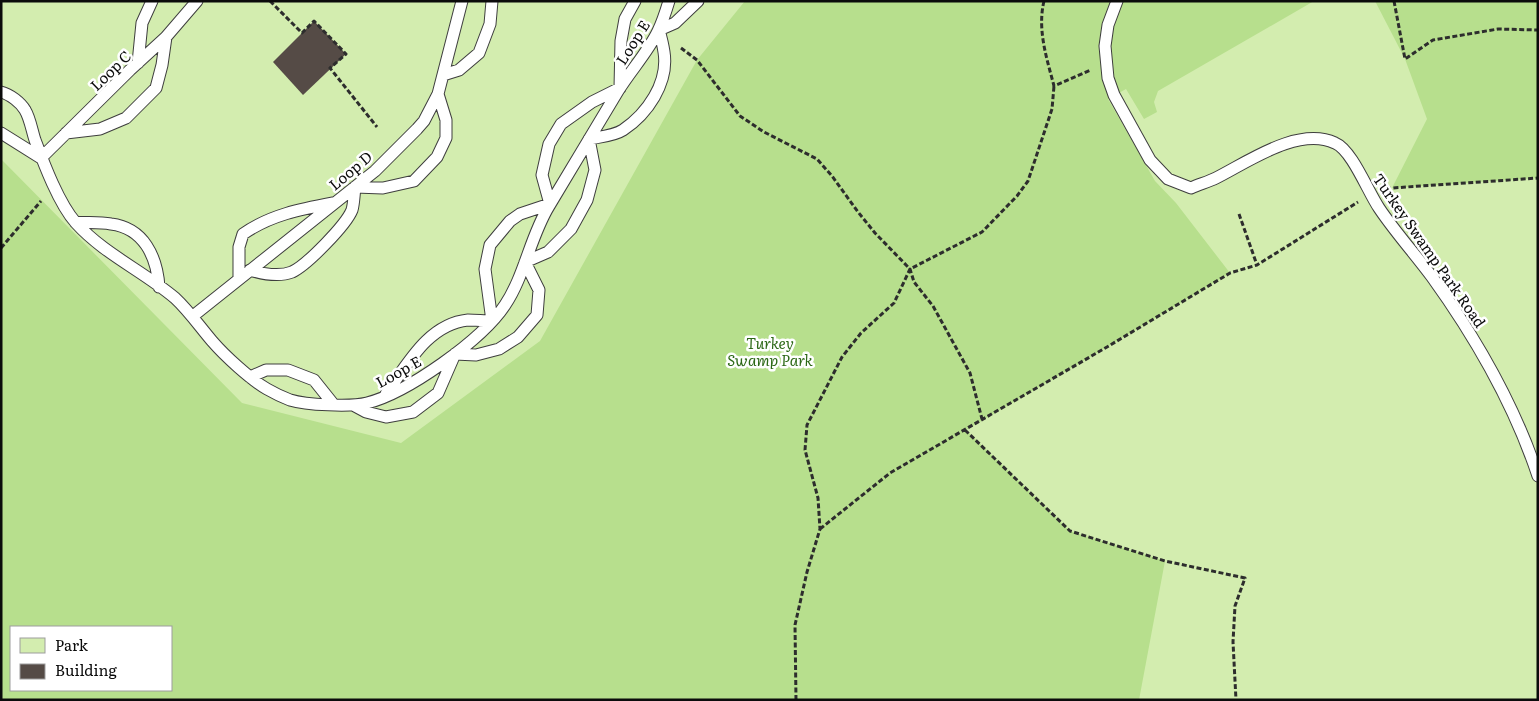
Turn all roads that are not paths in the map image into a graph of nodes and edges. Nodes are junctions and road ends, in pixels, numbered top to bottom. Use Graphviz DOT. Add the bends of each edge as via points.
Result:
graph roads {
  1 [pos="152,1"];
  2 [pos="197,1"];
  3 [pos="462,1"];
  4 [pos="492,1"];
  5 [pos="634,1"];
  6 [pos="669,1"];
  7 [pos="698,1"];
  8 [pos="1117,1"];
  9 [pos="659,30"];
  10 [pos="166,37"];
  11 [pos="138,63"];
  12 [pos="443,75"];
  13 [pos="620,88"];
  14 [pos="1,92"];
  15 [pos="438,94"];
  16 [pos="66,133"];
  17 [pos="1,134"];
  18 [pos="589,139"];
  19 [pos="41,158"];
  20 [pos="355,187"];
  21 [pos="335,203"];
  22 [pos="550,204"];
  23 [pos="75,222"];
  24 [pos="525,262"];
  25 [pos="250,270"];
  26 [pos="240,279"];
  27 [pos="159,287"];
  28 [pos="193,316"];
  29 [pos="492,321"];
  30 [pos="455,354"];
  31 [pos="250,377"];
  32 [pos="385,396"];
  33 [pos="351,404"];
  34 [pos="334,405"];
  35 [pos="1538,476"];
  1 -- 11 [label="lane" via="142,22"];
  2 -- 10 [label="lane, Loop C"];
  3 -- 12 [label="lane, Loop D"];
  4 -- 12 [label="lane" via="490,24 478,53 460,70"];
  5 -- 13 [label="lane" via="625,19 621,41"];
  6 -- 9 [label="lane, Loop E"];
  7 -- 9 [label="lane" via="675,23"];
  8 -- 35 [label="lane, Turkey Swamp Park Road" via="1108,25 1106,64 1111,86 1150,160 1168,179 1191,188 1286,144 1317,139 1336,143 1351,157 1379,208 1471,335 1507,399"];
  9 -- 13 [label="lane, Loop E"];
  9 -- 18 [label="lane" via="665,53 661,86 647,108 622,131"];
  10 -- 11 [label="lane, Loop C"];
  10 -- 16 [label="lane" via="156,88 126,118 100,129"];
  11 -- 16 [label="lane, Loop C"];
  12 -- 15 [label="lane, Loop D"];
  13 -- 18 [label="lane, Loop E"];
  13 -- 22 [label="lane" via="592,102 561,124 549,144 542,175"];
  14 -- 19 [label="lane, Loop E" via="8,94 26,111"];
  15 -- 20 [label="lane, Loop D" via="415,131"];
  15 -- 20 [label="lane" via="446,120 446,138 438,157 414,181 383,188"];
  16 -- 19 [label="lane, Loop C"];
  17 -- 19 [label="lane"];
  18 -- 22 [label="lane, Loop E"];
  18 -- 24 [label="lane" via="595,170 587,200 571,229 548,252"];
  19 -- 23 [label="lane, Loop E" via="62,203"];
  20 -- 21 [label="lane, Loop D"];
  20 -- 25 [label="lane" via="352,210 342,225 316,253 292,272 267,275"];
  21 -- 25 [label="lane, Loop D"];
  21 -- 26 [label="lane" via="292,211 258,223 243,234 239,247"];
  22 -- 24 [label="lane, Loop E"];
  22 -- 29 [label="lane" via="520,214 490,245 485,269"];
  23 -- 27 [label="lane, Loop E" via="98,243"];
  23 -- 27 [label="lane" via="112,224 132,230 150,250 158,271"];
  24 -- 29 [label="lane, Loop E" via="504,305"];
  24 -- 30 [label="lane" via="538,290 537,315 518,337 500,349 476,355"];
  25 -- 26 [label="lane, Loop D"];
  26 -- 28 [label="lane, Loop D"];
  27 -- 28 [label="lane, Loop E"];
  28 -- 31 [label="lane, Loop E" via="213,343"];
  29 -- 30 [label="lane, Loop E"];
  29 -- 32 [label="lane" via="468,320 452,324 432,336 417,350"];
  30 -- 32 [label="lane, Loop E" via="420,378"];
  30 -- 33 [label="lane" via="438,392 413,412 386,417"];
  31 -- 34 [label="lane, Loop E" via="289,400"];
  31 -- 34 [label="lane" via="266,370 288,370 314,380"];
  32 -- 33 [label="lane, Loop E" via="364,404"];
  33 -- 34 [label="lane, Loop E"];
}
